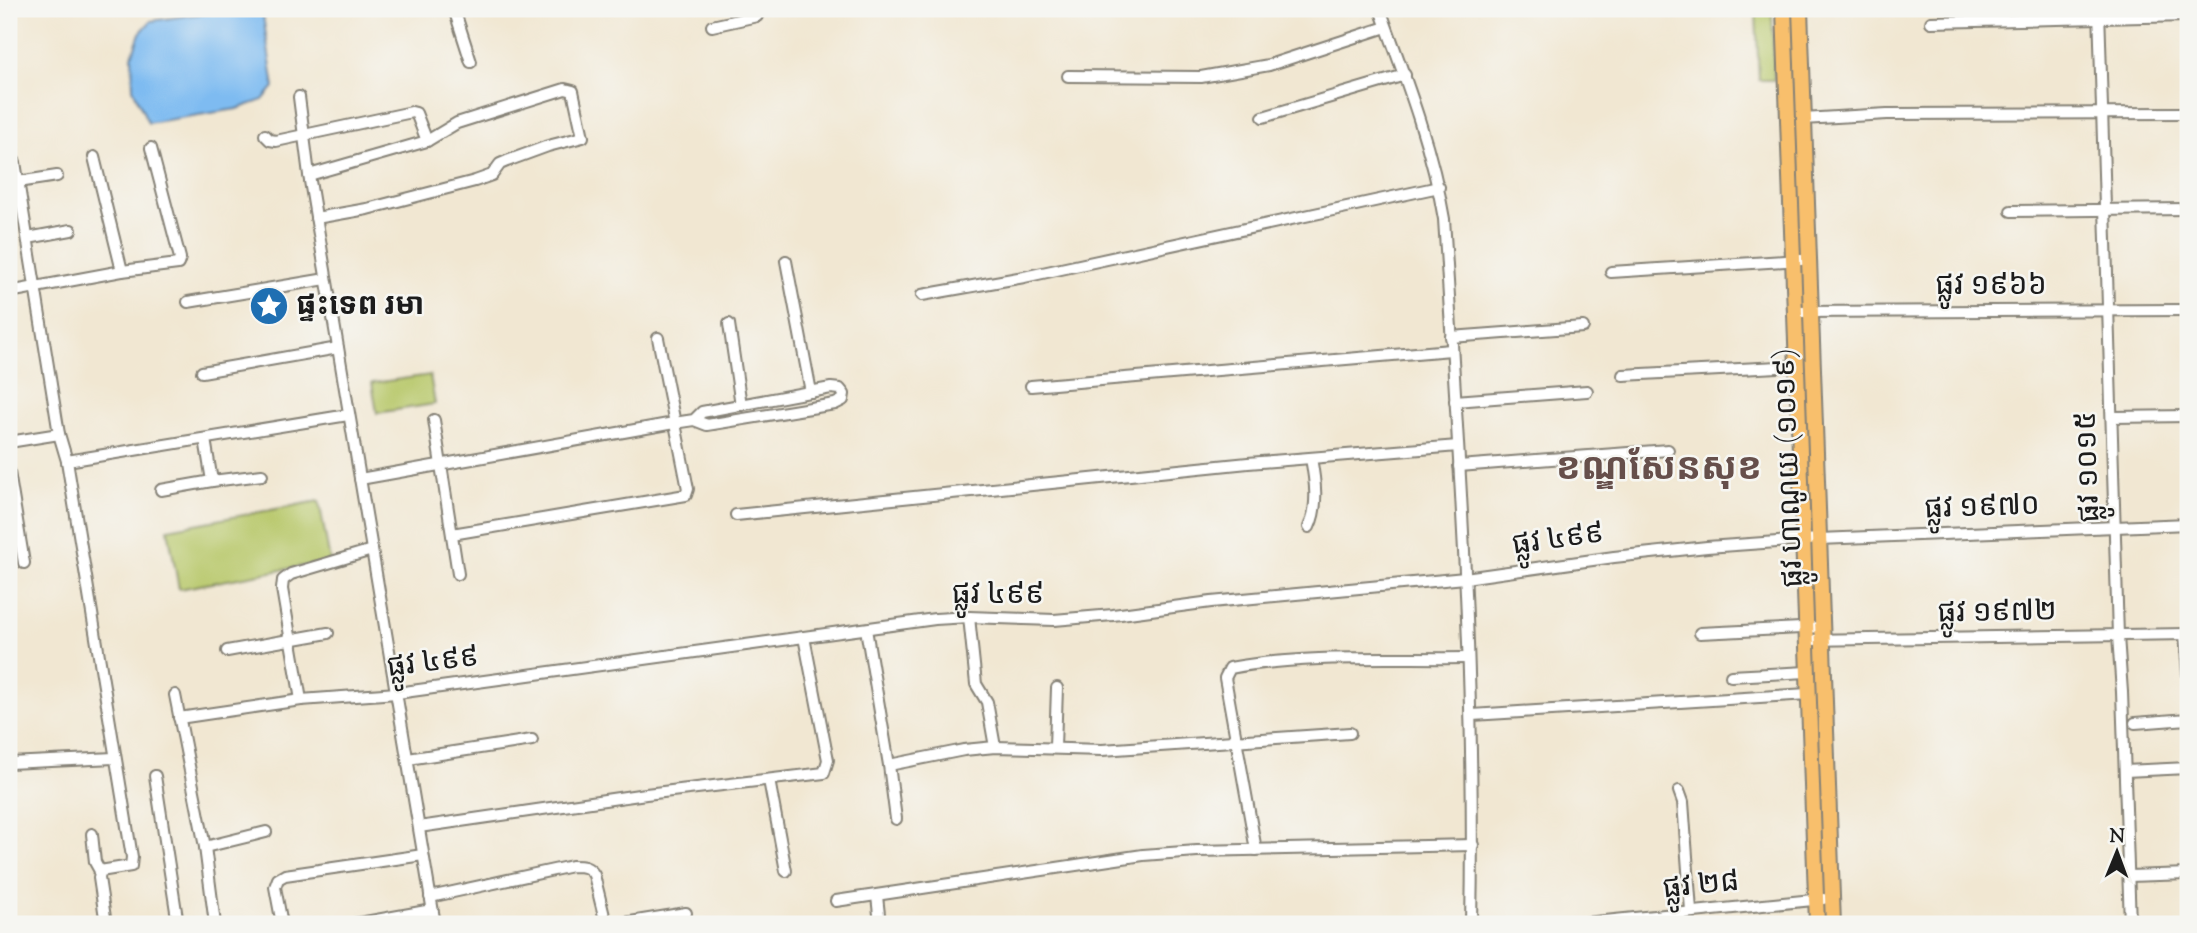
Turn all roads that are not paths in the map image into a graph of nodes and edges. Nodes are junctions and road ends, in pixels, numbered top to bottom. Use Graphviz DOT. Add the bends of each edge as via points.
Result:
graph roads {
  1 [pos="454,9"];
  2 [pos="759,9"];
  3 [pos="1380,9"];
  4 [pos="1784,9"];
  5 [pos="1800,9"];
  6 [pos="2099,13"];
  7 [pos="2188,16"];
  8 [pos="1931,22"];
  9 [pos="712,26"];
  10 [pos="1386,27"];
  11 [pos="471,62"];
  12 [pos="1405,75"];
  13 [pos="1068,76"];
  14 [pos="299,97"];
  15 [pos="2102,112"];
  16 [pos="2188,113"];
  17 [pos="1263,117"];
  18 [pos="1803,119"];
  19 [pos="304,133"];
  20 [pos="265,135"];
  21 [pos="427,141"];
  22 [pos="151,148"];
  23 [pos="94,157"];
  24 [pos="15,162"];
  25 [pos="309,175"];
  26 [pos="57,176"];
  27 [pos="18,182"];
  28 [pos="1439,187"];
  29 [pos="2105,209"];
  30 [pos="2188,209"];
  31 [pos="2011,211"];
  32 [pos="316,218"];
  33 [pos="71,230"];
  34 [pos="28,238"];
  35 [pos="1808,260"];
  36 [pos="786,261"];
  37 [pos="1793,261"];
  38 [pos="122,271"];
  39 [pos="1611,272"];
  40 [pos="326,279"];
  41 [pos="36,287"];
  42 [pos="9,292"];
  43 [pos="922,295"];
  44 [pos="188,302"];
  45 [pos="2108,310"];
  46 [pos="2188,310"];
  47 [pos="1810,311"];
  48 [pos="1795,312"];
  49 [pos="729,324"];
  50 [pos="1583,327"];
  51 [pos="1451,337"];
  52 [pos="658,338"];
  53 [pos="338,348"];
  54 [pos="1451,350"];
  55 [pos="1797,366"];
  56 [pos="202,372"];
  57 [pos="1623,375"];
  58 [pos="1031,386"];
  59 [pos="1587,391"];
  60 [pos="811,392"];
  61 [pos="1455,401"];
  62 [pos="741,405"];
  63 [pos="348,415"];
  64 [pos="2188,416"];
  65 [pos="2113,417"];
  66 [pos="433,419"];
  67 [pos="694,420"];
  68 [pos="674,423"];
  69 [pos="59,434"];
  70 [pos="205,439"];
  71 [pos="9,442"];
  72 [pos="1458,446"];
  73 [pos="1668,450"];
  74 [pos="1311,458"];
  75 [pos="67,461"];
  76 [pos="441,465"];
  77 [pos="1459,466"];
  78 [pos="9,472"];
  79 [pos="262,475"];
  80 [pos="360,479"];
  81 [pos="212,481"];
  82 [pos="161,490"];
  83 [pos="736,515"];
  84 [pos="2188,524"];
  85 [pos="1309,527"];
  86 [pos="2116,528"];
  87 [pos="452,534"];
  88 [pos="1819,539"];
  89 [pos="1802,540"];
  90 [pos="372,550"];
  91 [pos="24,563"];
  92 [pos="458,574"];
  93 [pos="1465,578"];
  94 [pos="969,617"];
  95 [pos="866,629"];
  96 [pos="328,633"];
  97 [pos="1700,633"];
  98 [pos="1823,633"];
  99 [pos="1805,634"];
  100 [pos="2187,634"];
  101 [pos="2118,636"];
  102 [pos="804,637"];
  103 [pos="290,640"];
  104 [pos="227,651"];
  105 [pos="1468,659"];
  106 [pos="1807,672"];
  107 [pos="2188,675"];
  108 [pos="1731,676"];
  109 [pos="1056,688"];
  110 [pos="397,693"];
  111 [pos="1808,694"];
  112 [pos="175,695"];
  113 [pos="301,700"];
  114 [pos="1472,715"];
  115 [pos="179,718"];
  116 [pos="2188,719"];
  117 [pos="2135,723"];
  118 [pos="1350,733"];
  119 [pos="531,740"];
  120 [pos="1236,740"];
  121 [pos="995,747"];
  122 [pos="1055,747"];
  123 [pos="114,758"];
  124 [pos="408,759"];
  125 [pos="9,763"];
  126 [pos="889,765"];
  127 [pos="2188,768"];
  128 [pos="2125,771"];
  129 [pos="155,776"];
  130 [pos="769,780"];
  131 [pos="1679,791"];
  132 [pos="896,819"];
  133 [pos="419,827"];
  134 [pos="266,832"];
  135 [pos="92,834"];
  136 [pos="1473,845"];
  137 [pos="205,847"];
  138 [pos="1256,850"];
  139 [pos="424,855"];
  140 [pos="100,871"];
  141 [pos="786,872"];
  142 [pos="2188,874"];
  143 [pos="2129,876"];
  144 [pos="877,896"];
  145 [pos="430,897"];
  146 [pos="1816,899"];
  147 [pos="1832,899"];
  148 [pos="836,901"];
  149 [pos="432,911"];
  150 [pos="1691,911"];
  151 [pos="686,913"];
  152 [pos="106,924"];
  153 [pos="178,924"];
  154 [pos="215,924"];
  155 [pos="282,924"];
  156 [pos="354,924"];
  157 [pos="435,924"];
  158 [pos="606,924"];
  159 [pos="618,924"];
  160 [pos="880,924"];
  161 [pos="1471,924"];
  162 [pos="1575,924"];
  163 [pos="1817,924"];
  164 [pos="1833,924"];
  165 [pos="2130,924"];
  1 -- 11 [label="street"];
  2 -- 9 [label="street" via="757,16"];
  3 -- 10 [label="street"];
  4 -- 37 [label="main road, ផ្លូវ ហាណូយ (១០១៩)"];
  5 -- 18 [label="main road, ផ្លូវ ហាណូយ (១០១៩)"];
  6 -- 7 [label="street"];
  6 -- 8 [label="street"];
  6 -- 15 [label="street, ផ្លូវ ១០១៥"];
  10 -- 12 [label="street"];
  10 -- 13 [label="street" via="1269,65 1201,77"];
  12 -- 17 [label="street"];
  12 -- 28 [label="street"];
  14 -- 19 [label="street"];
  15 -- 16 [label="street"];
  15 -- 18 [label="street"];
  15 -- 29 [label="street, ផ្លូវ ១០១៥"];
  18 -- 35 [label="main road, ផ្លូវ ហាណូយ (១០១៩)"];
  19 -- 20 [label="street" via="276,141"];
  19 -- 21 [label="street" via="412,112"];
  19 -- 25 [label="street"];
  21 -- 25 [label="street"];
  21 -- 32 [label="street" via="457,122 565,89 573,91 583,137 507,161 492,175 475,181"];
  22 -- 38 [label="street" via="180,258 178,264"];
  23 -- 38 [label="street"];
  24 -- 27 [label="street"];
  25 -- 32 [label="street"];
  26 -- 27 [label="street"];
  27 -- 34 [label="street"];
  28 -- 43 [label="street" via="1024,278"];
  28 -- 51 [label="street"];
  29 -- 30 [label="street"];
  29 -- 31 [label="street"];
  29 -- 45 [label="street, ផ្លូវ ១០១៥"];
  32 -- 40 [label="street"];
  33 -- 34 [label="street"];
  34 -- 41 [label="street"];
  35 -- 37 [label="street"];
  35 -- 47 [label="main road, ផ្លូវ ហាណូយ (១០១៩)"];
  36 -- 60 [label="street"];
  37 -- 39 [label="street"];
  37 -- 48 [label="main road, ផ្លូវ ហាណូយ (១០១៩)"];
  38 -- 41 [label="street"];
  40 -- 44 [label="street"];
  40 -- 53 [label="street"];
  41 -- 42 [label="street"];
  41 -- 69 [label="street"];
  45 -- 46 [label="street, ផ្លូវ ១៩៦៦"];
  45 -- 47 [label="street, ផ្លូវ ១៩៦៦"];
  45 -- 65 [label="street, ផ្លូវ ១០១៥"];
  47 -- 48 [label="street, ផ្លូវ ១៩៦៦"];
  47 -- 88 [label="main road, ផ្លូវ ហាណូយ (១០១៩)"];
  48 -- 55 [label="main road, ផ្លូវ ហាណូយ (១០១៩)"];
  49 -- 62 [label="street"];
  50 -- 51 [label="street"];
  51 -- 54 [label="street"];
  52 -- 68 [label="street"];
  53 -- 56 [label="street"];
  53 -- 63 [label="street"];
  54 -- 58 [label="street"];
  54 -- 61 [label="street"];
  55 -- 57 [label="street"];
  55 -- 89 [label="main road, ផ្លូវ ហាណូយ (១០១៩)"];
  59 -- 61 [label="street"];
  60 -- 62 [label="street"];
  60 -- 67 [label="street" via="840,389 844,394 835,404 707,425"];
  61 -- 72 [label="street"];
  62 -- 67 [label="street" via="702,412"];
  63 -- 70 [label="street"];
  63 -- 80 [label="street"];
  64 -- 65 [label="street"];
  65 -- 86 [label="street, ផ្លូវ ១០១៥"];
  66 -- 76 [label="street"];
  67 -- 68 [label="street"];
  68 -- 76 [label="street"];
  68 -- 87 [label="street" via="687,495"];
  69 -- 71 [label="street"];
  69 -- 75 [label="street"];
  70 -- 75 [label="street"];
  70 -- 81 [label="street"];
  72 -- 74 [label="street"];
  72 -- 77 [label="street"];
  73 -- 77 [label="street"];
  74 -- 83 [label="street"];
  74 -- 85 [label="street" via="1315,507"];
  75 -- 123 [label="street"];
  76 -- 80 [label="street"];
  76 -- 87 [label="street"];
  77 -- 93 [label="street"];
  78 -- 91 [label="street"];
  79 -- 81 [label="street"];
  80 -- 90 [label="street"];
  81 -- 82 [label="street"];
  84 -- 86 [label="street, ផ្លូវ ១៩៧០"];
  86 -- 88 [label="street, ផ្លូវ ១៩៧០"];
  86 -- 101 [label="street, ផ្លូវ ១០១៥"];
  87 -- 92 [label="street"];
  88 -- 89 [label="street, ផ្លូវ ៤៩៩"];
  88 -- 98 [label="main road, ផ្លូវ ហាណូយ (១០១៩)"];
  89 -- 93 [label="street, ផ្លូវ ៤៩៩" via="1614,557"];
  89 -- 99 [label="main road, ផ្លូវ ហាណូយ (១០១៩)"];
  90 -- 103 [label="street" via="285,578 282,589"];
  90 -- 110 [label="street"];
  93 -- 94 [label="street, ផ្លូវ ៤៩៩" via="1054,620"];
  93 -- 105 [label="street"];
  94 -- 95 [label="street, ផ្លូវ ៤៩៩"];
  94 -- 121 [label="street" via="976,684 988,702"];
  95 -- 102 [label="street, ផ្លូវ ៤៩៩"];
  95 -- 126 [label="street"];
  96 -- 103 [label="street"];
  97 -- 99 [label="street, ផ្លូវ ១៩៧២"];
  98 -- 99 [label="street, ផ្លូវ ១៩៧២"];
  98 -- 101 [label="street, ផ្លូវ ១៩៧២"];
  98 -- 147 [label="main road, ផ្លូវ ហាណូយ (១០១៩)"];
  99 -- 106 [label="main road, ផ្លូវ ហាណូយ (១០១៩)"];
  100 -- 101 [label="street, ផ្លូវ ១៩៧២"];
  100 -- 107 [label="street"];
  101 -- 128 [label="street, ផ្លូវ ១០១៥"];
  102 -- 110 [label="street, ផ្លូវ ៤៩៩"];
  102 -- 130 [label="street" via="828,760 824,773"];
  103 -- 104 [label="street"];
  103 -- 113 [label="street"];
  105 -- 114 [label="street"];
  105 -- 120 [label="street" via="1340,659 1230,668 1225,678"];
  106 -- 108 [label="street"];
  106 -- 111 [label="main road, ផ្លូវ ហាណូយ (១០១៩)"];
  109 -- 122 [label="street"];
  110 -- 113 [label="street, ផ្លូវ ៤៩៩"];
  110 -- 124 [label="street"];
  111 -- 114 [label="street"];
  111 -- 146 [label="main road, ផ្លូវ ហាណូយ (១០១៩)"];
  112 -- 115 [label="street"];
  113 -- 115 [label="street, ផ្លូវ ៤៩៩"];
  114 -- 136 [label="street"];
  115 -- 137 [label="street"];
  116 -- 117 [label="street"];
  118 -- 120 [label="street"];
  119 -- 124 [label="street"];
  120 -- 122 [label="street" via="1102,750"];
  120 -- 138 [label="street"];
  121 -- 122 [label="street"];
  121 -- 126 [label="street"];
  123 -- 125 [label="street"];
  123 -- 140 [label="street" via="132,858 131,866"];
  124 -- 133 [label="street"];
  126 -- 132 [label="street"];
  127 -- 128 [label="street"];
  128 -- 143 [label="street, ផ្លូវ ១០១៥"];
  129 -- 153 [label="street"];
  130 -- 133 [label="street"];
  130 -- 141 [label="street"];
  131 -- 150 [label="street"];
  133 -- 139 [label="street"];
  134 -- 137 [label="street"];
  135 -- 140 [label="street"];
  136 -- 138 [label="street"];
  136 -- 161 [label="street"];
  137 -- 154 [label="street"];
  138 -- 144 [label="street" via="1143,855"];
  139 -- 145 [label="street"];
  139 -- 155 [label="street" via="285,875 275,887"];
  140 -- 152 [label="street"];
  142 -- 143 [label="street"];
  143 -- 165 [label="street, ផ្លូវ ១០១៥"];
  144 -- 148 [label="street"];
  144 -- 160 [label="street"];
  145 -- 149 [label="street"];
  145 -- 158 [label="street" via="585,866 594,875"];
  146 -- 147 [label="street, ផ្លូវ ២៨"];
  146 -- 150 [label="street, ផ្លូវ ២៨"];
  146 -- 163 [label="main road, ផ្លូវ ហាណូយ (១០១៩)"];
  147 -- 164 [label="main road, ផ្លូវ ហាណូយ (១០១៩)"];
  149 -- 156 [label="street"];
  149 -- 157 [label="street"];
  150 -- 162 [label="street, ផ្លូវ ២៨"];
  151 -- 159 [label="street"];
}
